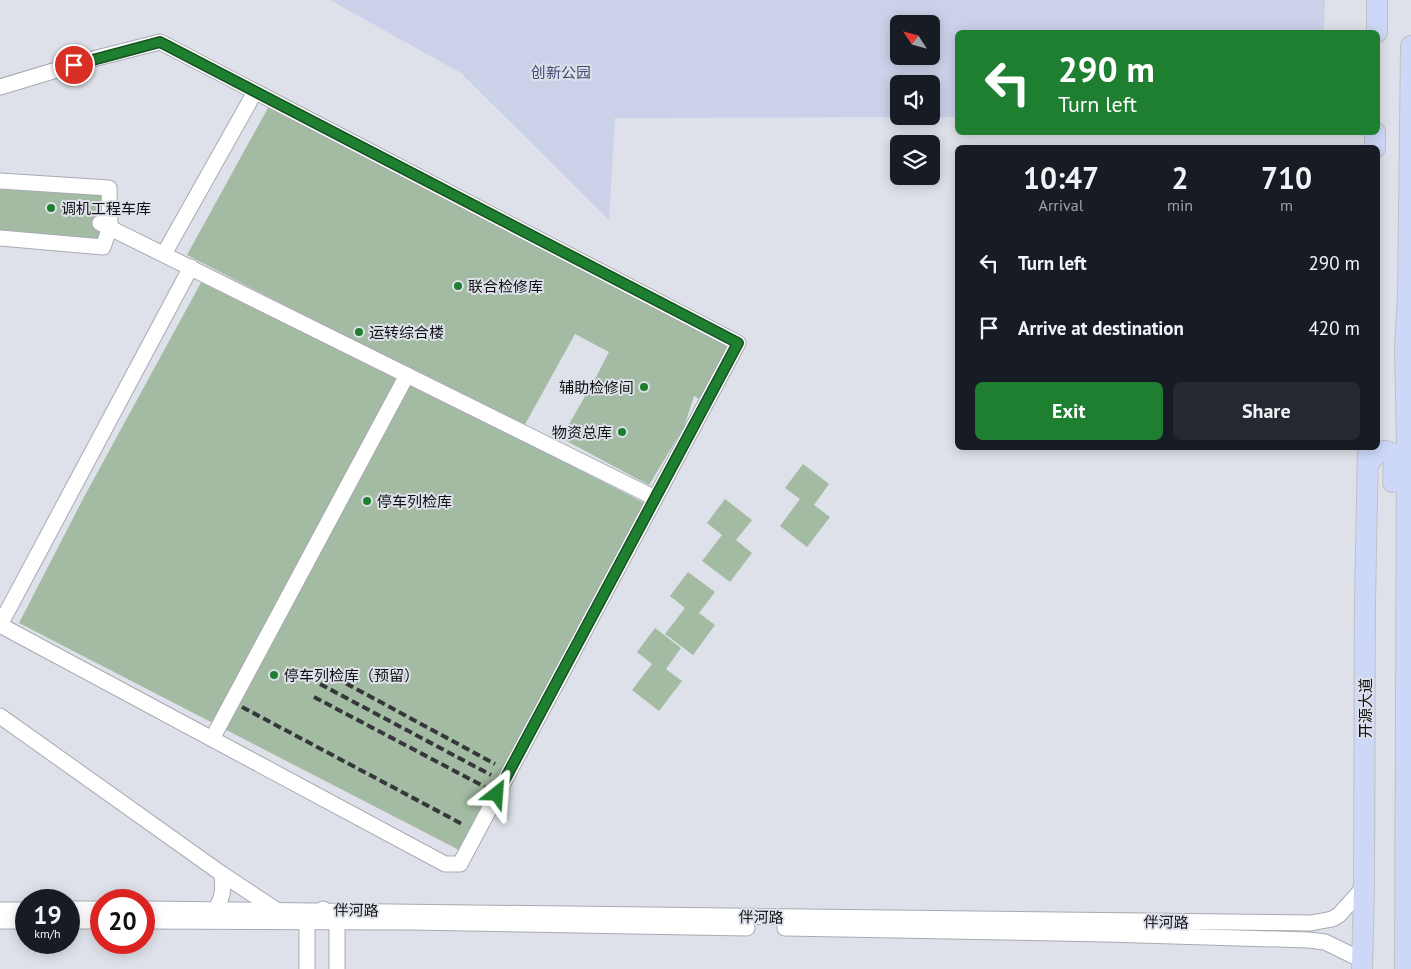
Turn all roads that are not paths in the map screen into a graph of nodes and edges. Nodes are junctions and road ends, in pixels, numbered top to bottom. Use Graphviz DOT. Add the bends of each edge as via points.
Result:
graph roads {
  1 [pos="1377,0"];
  2 [pos="1377,30"];
  3 [pos="1411,46"];
  4 [pos="0,87"];
  5 [pos="256,92"];
  6 [pos="0,181"];
  7 [pos="105,225"];
  8 [pos="0,238"];
  9 [pos="164,254"];
  10 [pos="191,267"];
  11 [pos="407,375"];
  12 [pos="1368,456"];
  13 [pos="655,498"];
  14 [pos="1406,554"];
  15 [pos="0,625"];
  16 [pos="0,716"];
  17 [pos="212,739"];
  18 [pos="222,874"];
  19 [pos="1364,887"];
  20 [pos="1409,892"];
  21 [pos="155,909"];
  22 [pos="216,909"];
  23 [pos="275,909"];
  24 [pos="323,909"];
  25 [pos="0,910"];
  26 [pos="15,910"];
  27 [pos="0,921"];
  28 [pos="15,921"];
  29 [pos="155,921"];
  30 [pos="308,922"];
  31 [pos="337,922"];
  32 [pos="307,966"];
  33 [pos="337,966"];
  34 [pos="1361,966"];
  35 [pos="1407,966"];
  1 -- 2 [label="main road"];
  3 -- 14 [label="main road" via="1405,348"];
  4 -- 5 [label="street" via="160,42"];
  5 -- 9 [label="street"];
  5 -- 13 [label="street" via="738,343"];
  6 -- 7 [label="street" via="109,188"];
  7 -- 8 [label="street" via="103,247"];
  7 -- 9 [label="street"];
  9 -- 10 [label="street"];
  10 -- 11 [label="street"];
  10 -- 15 [label="street"];
  11 -- 13 [label="street"];
  11 -- 17 [label="street"];
  12 -- 14 [label="main road" via="1382,450 1393,456 1392,517"];
  12 -- 19 [label="main road, 开源大道"];
  13 -- 17 [label="street" via="460,864 445,864"];
  14 -- 20 [label="main road" via="1405,760"];
  15 -- 17 [label="street"];
  16 -- 18 [label="street"];
  18 -- 22 [label="street" via="223,896"];
  18 -- 23 [label="street"];
  19 -- 24 [label="street, 伴河路" via="1339,916 1311,923 774,918"];
  19 -- 34 [label="main road, 开源大道"];
  20 -- 35 [label="main road"];
  21 -- 22 [label="street, 伴河路"];
  22 -- 23 [label="street, 伴河路"];
  23 -- 24 [label="street, 伴河路"];
  24 -- 30 [label="street"];
  24 -- 31 [label="street"];
  25 -- 26 [label="street"];
  27 -- 28 [label="street"];
  29 -- 30 [label="street, 伴河路"];
  30 -- 31 [label="street, 伴河路"];
  30 -- 32 [label="street"];
  31 -- 33 [label="street"];
  31 -- 34 [label="street, 伴河路" via="1096,933 1299,940 1325,942"];
}
